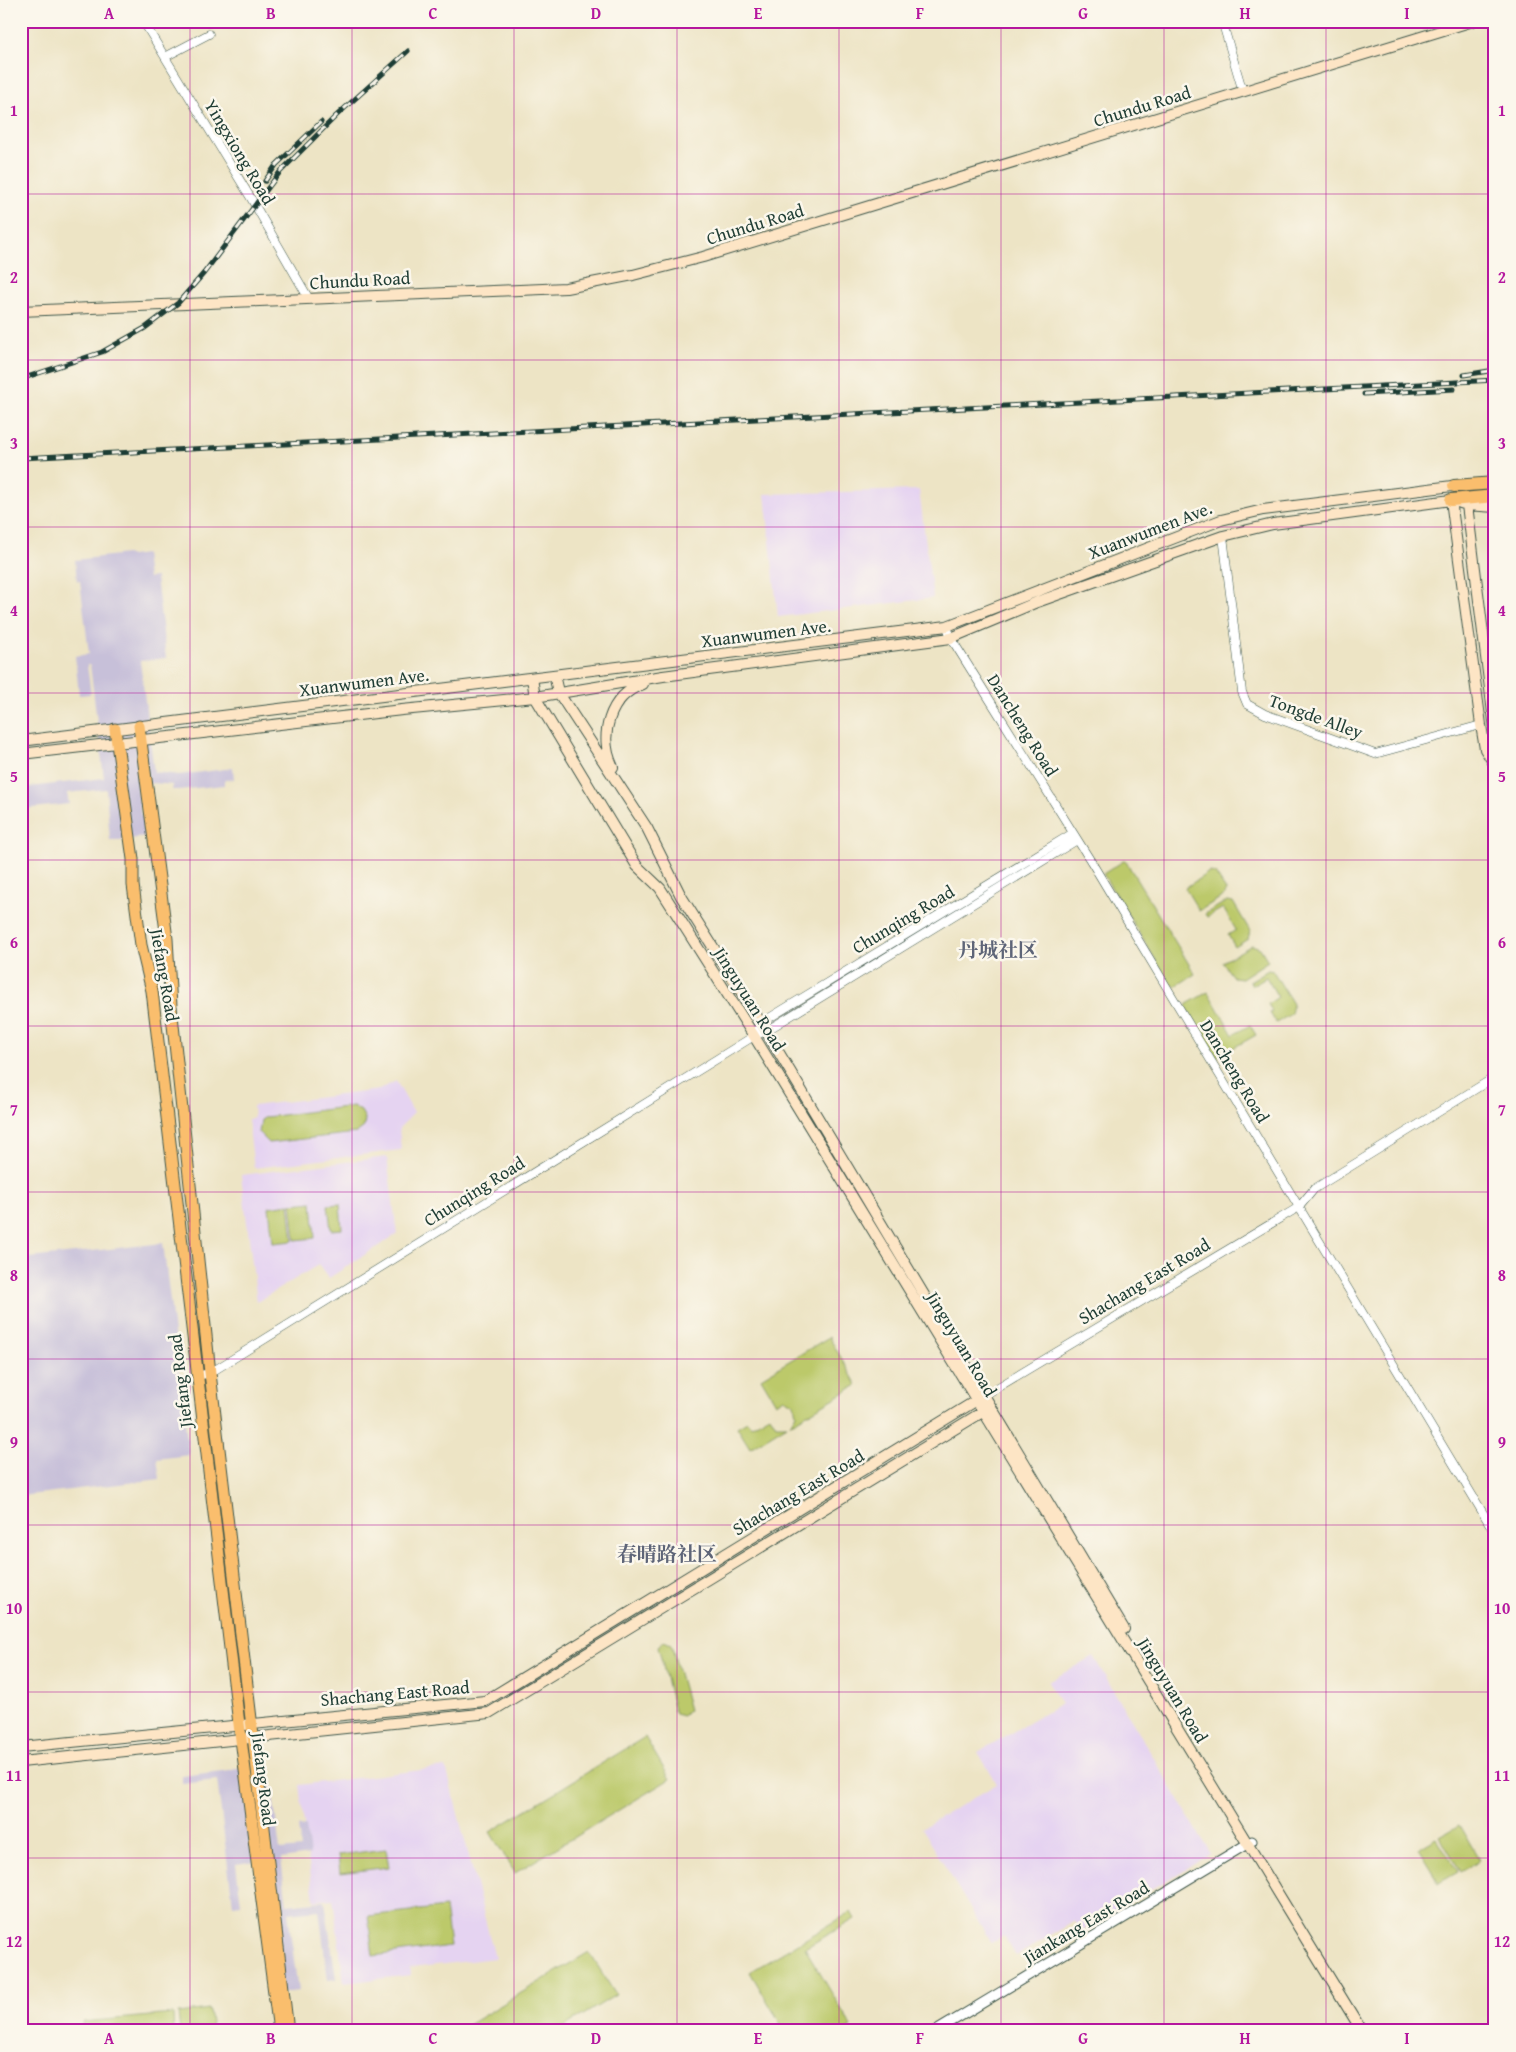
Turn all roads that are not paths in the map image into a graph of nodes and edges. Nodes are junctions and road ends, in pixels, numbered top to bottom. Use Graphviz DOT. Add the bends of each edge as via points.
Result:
graph roads {
  1 [pos="143,21"];
  2 [pos="1222,21"];
  3 [pos="1455,21"];
  4 [pos="1472,21"];
  5 [pos="208,34"];
  6 [pos="165,57"];
  7 [pos="1243,89"];
  8 [pos="308,296"];
  9 [pos="21,306"];
  10 [pos="21,311"];
  11 [pos="1495,477"];
  12 [pos="1495,483"];
  13 [pos="1454,486"];
  14 [pos="1495,496"];
  15 [pos="1451,500"];
  16 [pos="1467,505"];
  17 [pos="1495,507"];
  18 [pos="1223,536"];
  19 [pos="947,626"];
  20 [pos="951,638"];
  21 [pos="554,675"];
  22 [pos="663,676"];
  23 [pos="532,678"];
  24 [pos="558,692"];
  25 [pos="535,697"];
  26 [pos="1481,725"];
  27 [pos="139,726"];
  28 [pos="115,729"];
  29 [pos="1495,729"];
  30 [pos="141,740"];
  31 [pos="21,741"];
  32 [pos="116,743"];
  33 [pos="21,754"];
  34 [pos="1495,765"];
  35 [pos="631,803"];
  36 [pos="1075,836"];
  37 [pos="764,1027"];
  38 [pos="754,1036"];
  39 [pos="1495,1077"];
  40 [pos="1299,1207"];
  41 [pos="210,1373"];
  42 [pos="197,1376"];
  43 [pos="981,1398"];
  44 [pos="988,1409"];
  45 [pos="1495,1533"];
  46 [pos="245,1723"];
  47 [pos="247,1738"];
  48 [pos="21,1747"];
  49 [pos="21,1762"];
  50 [pos="1250,1842"];
  51 [pos="941,2029"];
  52 [pos="279,2031"];
  53 [pos="288,2031"];
  54 [pos="1362,2031"];
  55 [pos="1370,2031"];
  1 -- 6 [label="street, Yingxiong Road"];
  2 -- 7 [label="street"];
  3 -- 7 [label="main road, Chundu Road"];
  4 -- 7 [label="main road, Chundu Road"];
  5 -- 6 [label="street"];
  6 -- 8 [label="street, Yingxiong Road"];
  7 -- 8 [label="main road, Chundu Road" via="703,257 632,276 566,288"];
  8 -- 9 [label="main road, Chundu Road"];
  8 -- 10 [label="main road, Chundu Road"];
  11 -- 13 [label="main road, Xuanwumen Ave."];
  12 -- 13 [label="highway"];
  13 -- 19 [label="main road, Xuanwumen Ave." via="1263,510 1221,520"];
  14 -- 15 [label="highway"];
  15 -- 16 [label="main road, Xuanwumen Ave."];
  15 -- 18 [label="main road, Xuanwumen Ave." via="1273,524"];
  15 -- 26 [label="main road"];
  16 -- 17 [label="main road, Xuanwumen Ave."];
  16 -- 29 [label="main road"];
  18 -- 20 [label="main road, Xuanwumen Ave." via="1037,602"];
  18 -- 26 [label="street, Tongde Alley" via="1242,692 1247,704 1265,714 1375,754"];
  19 -- 20 [label="street, Dancheng Road"];
  19 -- 21 [label="main road, Xuanwumen Ave."];
  20 -- 22 [label="main road, Xuanwumen Ave."];
  20 -- 36 [label="street, Dancheng Road"];
  21 -- 23 [label="main road, Xuanwumen Ave."];
  21 -- 24 [label="main road, Jinguyuan Road"];
  22 -- 24 [label="main road, Xuanwumen Ave."];
  22 -- 35 [label="main road" via="631,688 612,709 606,729 608,755"];
  23 -- 25 [label="main road, Jinguyuan Road"];
  23 -- 27 [label="main road, Xuanwumen Ave."];
  24 -- 25 [label="main road, Xuanwumen Ave."];
  24 -- 35 [label="main road, Jinguyuan Road"];
  25 -- 30 [label="main road, Xuanwumen Ave."];
  25 -- 38 [label="main road, Jinguyuan Road" via="637,866 660,888"];
  26 -- 34 [label="main road" via="1486,749"];
  27 -- 28 [label="main road, Xuanwumen Ave."];
  27 -- 30 [label="main road, Jiefang Road"];
  28 -- 31 [label="main road, Xuanwumen Ave."];
  28 -- 32 [label="main road, Jiefang Road"];
  30 -- 32 [label="main road, Xuanwumen Ave."];
  30 -- 41 [label="main road, Jiefang Road" via="167,939 171,1006"];
  32 -- 33 [label="main road, Xuanwumen Ave."];
  32 -- 42 [label="main road, Jiefang Road" via="133,859 141,945 152,991"];
  35 -- 37 [label="main road, Jinguyuan Road" via="681,896"];
  36 -- 37 [label="street, Chunqing Road"];
  36 -- 40 [label="street, Dancheng Road"];
  37 -- 38 [label="street, Chunqing Road"];
  37 -- 43 [label="main road, Jinguyuan Road"];
  38 -- 41 [label="street, Chunqing Road"];
  38 -- 43 [label="main road, Jinguyuan Road"];
  39 -- 40 [label="street, Shachang East Road" via="1314,1189"];
  40 -- 43 [label="street, Shachang East Road"];
  40 -- 45 [label="street, Dancheng Road"];
  41 -- 42 [label="street, Chunqing Road"];
  41 -- 46 [label="main road, Jiefang Road"];
  42 -- 46 [label="main road, Jiefang Road"];
  43 -- 44 [label="main road, Jinguyuan Road"];
  43 -- 46 [label="main road, Shachang East Road" via="485,1701"];
  44 -- 47 [label="main road, Shachang East Road" via="489,1713"];
  44 -- 50 [label="main road, Jinguyuan Road"];
  46 -- 47 [label="main road, Jiefang Road"];
  46 -- 48 [label="main road, Shachang East Road"];
  47 -- 49 [label="main road, Shachang East Road"];
  47 -- 52 [label="main road, Jiefang Road"];
  47 -- 53 [label="main road, Jiefang Road"];
  50 -- 51 [label="street, Jiankang East Road"];
  50 -- 54 [label="main road, Jinguyuan Road"];
  50 -- 55 [label="main road, Jinguyuan Road"];
}
